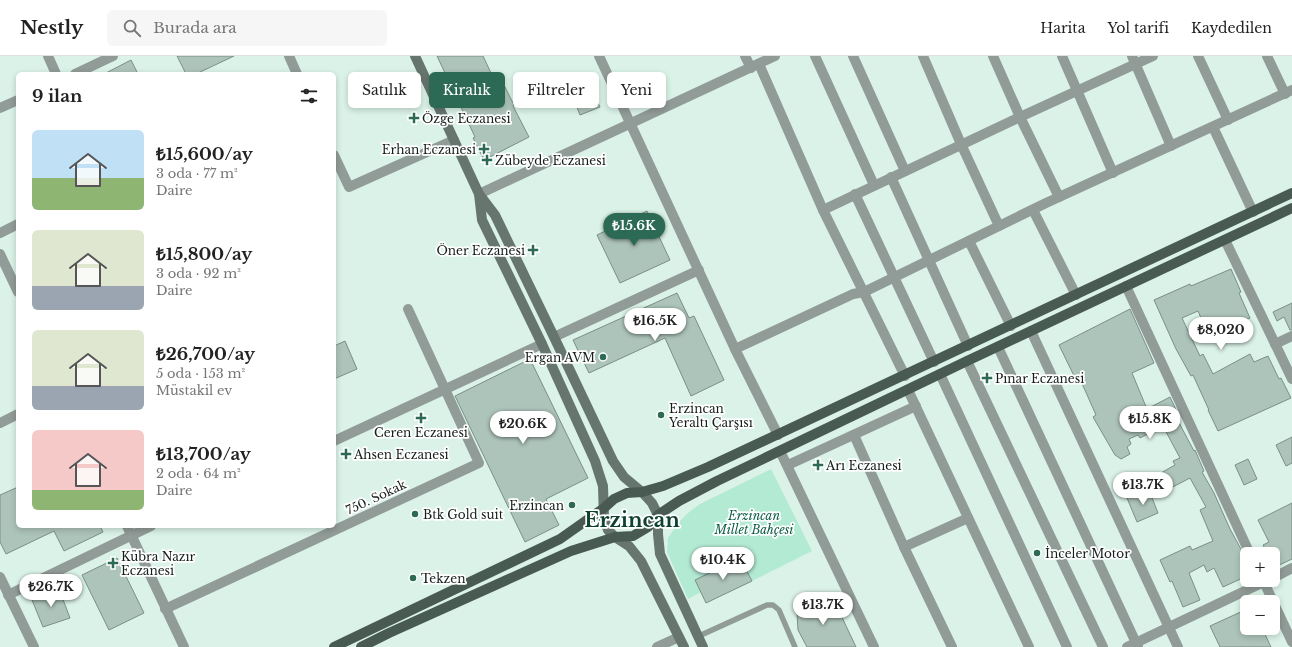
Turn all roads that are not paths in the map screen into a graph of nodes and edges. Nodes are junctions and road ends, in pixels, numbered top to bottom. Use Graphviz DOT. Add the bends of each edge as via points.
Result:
graph roads {
  1 [pos="48,56"];
  2 [pos="113,56"];
  3 [pos="289,56"];
  4 [pos="415,56"];
  5 [pos="599,56"];
  6 [pos="745,56"];
  7 [pos="775,56"];
  8 [pos="815,56"];
  9 [pos="853,56"];
  10 [pos="923,56"];
  11 [pos="993,56"];
  12 [pos="1062,56"];
  13 [pos="1154,56"];
  14 [pos="1198,56"];
  15 [pos="1268,56"];
  16 [pos="1133,60"];
  17 [pos="755,66"];
  18 [pos="55,72"];
  19 [pos="79,72"];
  20 [pos="296,72"];
  21 [pos="1078,90"];
  22 [pos="1289,92"];
  23 [pos="16,101"];
  24 [pos="0,108"];
  25 [pos="1020,117"];
  26 [pos="1228,120"];
  27 [pos="631,123"];
  28 [pos="1213,127"];
  29 [pos="454,140"];
  30 [pos="961,144"];
  31 [pos="1171,146"];
  32 [pos="336,159"];
  33 [pos="905,171"];
  34 [pos="1113,173"];
  35 [pos="891,177"];
  36 [pos="874,185"];
  37 [pos="1292,193"];
  38 [pos="479,194"];
  39 [pos="855,194"];
  40 [pos="1059,197"];
  41 [pos="1292,208"];
  42 [pos="823,210"];
  43 [pos="1033,210"];
  44 [pos="1253,212"];
  45 [pos="16,225"];
  46 [pos="999,226"];
  47 [pos="0,232"];
  48 [pos="1225,240"];
  49 [pos="969,241"];
  50 [pos="0,254"];
  51 [pos="928,260"];
  52 [pos="698,270"];
  53 [pos="894,277"];
  54 [pos="1126,286"];
  55 [pos="16,288"];
  56 [pos="864,292"];
  57 [pos="1076,295"];
  58 [pos="408,309"];
  59 [pos="1011,326"];
  60 [pos="1031,331"];
  61 [pos="1292,336"];
  62 [pos="554,337"];
  63 [pos="542,344"];
  64 [pos="1275,344"];
  65 [pos="968,346"];
  66 [pos="998,347"];
  67 [pos="735,349"];
  68 [pos="967,361"];
  69 [pos="934,362"];
  70 [pos="940,374"];
  71 [pos="905,376"];
  72 [pos="1292,379"];
  73 [pos="445,389"];
  74 [pos="908,390"];
  75 [pos="916,406"];
  76 [pos="16,415"];
  77 [pos="0,423"];
  78 [pos="778,435"];
  79 [pos="854,435"];
  80 [pos="336,440"];
  81 [pos="780,451"];
  82 [pos="788,466"];
  83 [pos="642,492"];
  84 [pos="604,508"];
  85 [pos="658,515"];
  86 [pos="968,518"];
  87 [pos="142,528"];
  88 [pos="129,531"];
  89 [pos="615,537"];
  90 [pos="904,547"];
  91 [pos="1247,547"];
  92 [pos="1292,568"];
  93 [pos="1280,574"];
  94 [pos="0,577"];
  95 [pos="1252,587"];
  96 [pos="1268,587"];
  97 [pos="8,595"];
  98 [pos="165,609"];
  99 [pos="1168,627"];
  100 [pos="698,636"];
  101 [pos="679,637"];
  102 [pos="1292,642"];
  103 [pos="1133,646"];
  104 [pos="34,647"];
  105 [pos="184,647"];
  106 [pos="334,647"];
  107 [pos="361,647"];
  108 [pos="657,647"];
  109 [pos="684,647"];
  110 [pos="703,647"];
  111 [pos="795,647"];
  112 [pos="874,647"];
  113 [pos="952,647"];
  114 [pos="1029,647"];
  115 [pos="1067,647"];
  116 [pos="1103,647"];
  117 [pos="1178,647"];
  1 -- 18 [label="street"];
  2 -- 19 [label="street"];
  3 -- 20 [label="street"];
  4 -- 29 [label="main road"];
  5 -- 27 [label="street"];
  6 -- 17 [label="street"];
  7 -- 17 [label="street"];
  8 -- 36 [label="street"];
  9 -- 33 [label="street"];
  10 -- 30 [label="street"];
  11 -- 25 [label="street"];
  12 -- 21 [label="street"];
  13 -- 16 [label="street"];
  14 -- 26 [label="street"];
  15 -- 22 [label="street"];
  16 -- 21 [label="street"];
  16 -- 31 [label="street"];
  17 -- 27 [label="street"];
  17 -- 42 [label="street"];
  21 -- 25 [label="street"];
  21 -- 34 [label="street"];
  22 -- 26 [label="street"];
  23 -- 24 [label="street"];
  25 -- 30 [label="street"];
  25 -- 40 [label="street"];
  26 -- 28 [label="street"];
  27 -- 38 [label="street"];
  27 -- 52 [label="street"];
  28 -- 31 [label="street"];
  28 -- 44 [label="street"];
  29 -- 32 [label="street" via="349,187"];
  29 -- 38 [label="main road"];
  30 -- 33 [label="street"];
  30 -- 46 [label="street"];
  31 -- 34 [label="street"];
  33 -- 35 [label="street"];
  34 -- 40 [label="street"];
  35 -- 36 [label="street"];
  35 -- 51 [label="street"];
  36 -- 39 [label="street"];
  37 -- 44 [label="main road"];
  38 -- 62 [label="main road" via="495,215"];
  38 -- 63 [label="main road" via="482,220"];
  39 -- 42 [label="street"];
  39 -- 53 [label="street"];
  40 -- 43 [label="street"];
  41 -- 48 [label="main road"];
  42 -- 56 [label="street"];
  43 -- 46 [label="street"];
  43 -- 57 [label="street"];
  44 -- 57 [label="main road"];
  45 -- 47 [label="street"];
  46 -- 49 [label="street"];
  48 -- 54 [label="main road"];
  48 -- 64 [label="street"];
  49 -- 51 [label="street"];
  49 -- 59 [label="street"];
  50 -- 55 [label="street"];
  51 -- 53 [label="street"];
  51 -- 65 [label="street"];
  52 -- 62 [label="street"];
  52 -- 67 [label="street"];
  53 -- 56 [label="street"];
  53 -- 69 [label="street"];
  54 -- 60 [label="main road"];
  54 -- 91 [label="street"];
  56 -- 67 [label="street" via="853,294"];
  56 -- 71 [label="street"];
  57 -- 59 [label="main road"];
  58 -- 73 [label="street"];
  59 -- 65 [label="main road"];
  60 -- 66 [label="main road"];
  60 -- 99 [label="street"];
  61 -- 64 [label="street"];
  62 -- 83 [label="main road" via="612,461 624,477"];
  63 -- 73 [label="street"];
  63 -- 84 [label="main road" via="595,461 603,486"];
  64 -- 72 [label="street"];
  65 -- 69 [label="main road"];
  66 -- 68 [label="main road"];
  66 -- 103 [label="street"];
  67 -- 78 [label="street"];
  68 -- 70 [label="main road"];
  68 -- 116 [label="street"];
  69 -- 71 [label="main road"];
  70 -- 74 [label="main road"];
  70 -- 115 [label="street"];
  71 -- 78 [label="main road"];
  73 -- 80 [label="street"];
  73 -- 98 [label="street, 750. Sokak" via="479,463"];
  74 -- 75 [label="street"];
  74 -- 81 [label="main road"];
  75 -- 79 [label="street"];
  75 -- 86 [label="street"];
  76 -- 77 [label="street"];
  78 -- 83 [label="main road" via="663,486"];
  79 -- 82 [label="street"];
  79 -- 90 [label="street"];
  81 -- 82 [label="street"];
  81 -- 85 [label="main road" via="678,501"];
  82 -- 112 [label="street"];
  83 -- 84 [label="main road" via="627,493 614,499"];
  83 -- 85 [label="main road"];
  84 -- 89 [label="main road" via="608,530"];
  84 -- 106 [label="main road" via="560,538"];
  85 -- 89 [label="main road" via="648,527 633,536"];
  85 -- 100 [label="main road" via="660,554"];
  86 -- 90 [label="street"];
  86 -- 114 [label="street"];
  87 -- 88 [label="street"];
  88 -- 97 [label="street"];
  88 -- 98 [label="street"];
  89 -- 101 [label="main road" via="629,546 641,561"];
  89 -- 107 [label="main road" via="571,551"];
  90 -- 113 [label="street"];
  92 -- 93 [label="street"];
  94 -- 97 [label="street"];
  95 -- 99 [label="street"];
  96 -- 102 [label="street"];
  97 -- 104 [label="street"];
  98 -- 105 [label="street"];
  99 -- 103 [label="street"];
  99 -- 117 [label="street"];
  100 -- 110 [label="main road"];
  100 -- 111 [label="lane" via="767,605 773,605 779,610"];
  101 -- 108 [label="street"];
  101 -- 109 [label="main road"];
}
